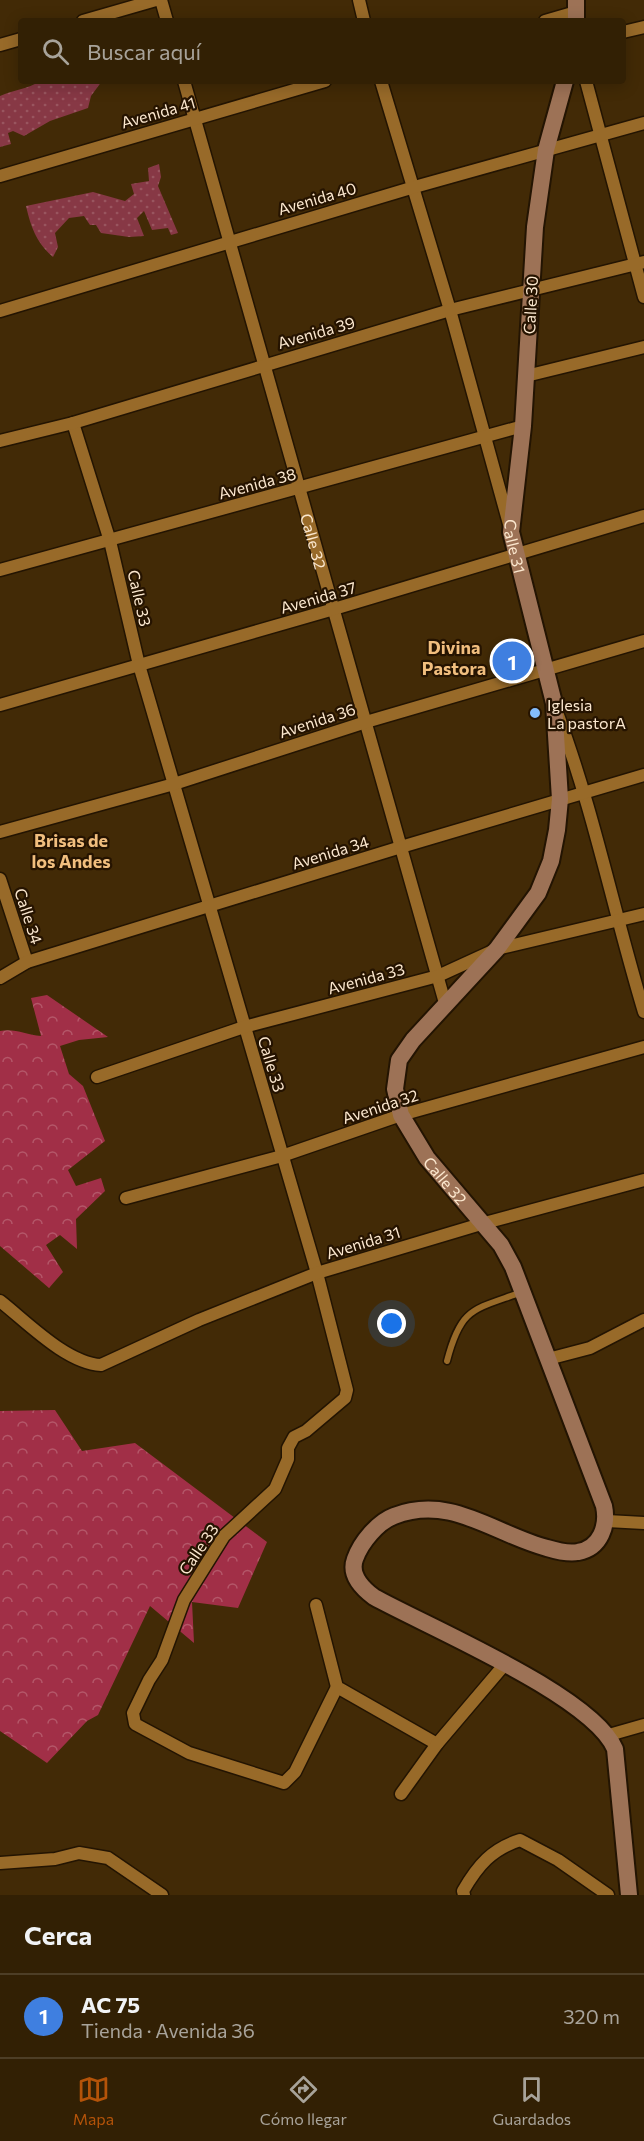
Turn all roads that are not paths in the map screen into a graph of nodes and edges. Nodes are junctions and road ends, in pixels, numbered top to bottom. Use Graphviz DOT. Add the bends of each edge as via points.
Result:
graph roads {
  1 [pos="156,0"];
  2 [pos="161,0"];
  3 [pos="358,0"];
  4 [pos="576,11"];
  5 [pos="93,18"];
  6 [pos="166,18"];
  7 [pos="363,18"];
  8 [pos="554,18"];
  9 [pos="644,27"];
  10 [pos="626,31"];
  11 [pos="18,40"];
  12 [pos="0,45"];
  13 [pos="185,84"];
  14 [pos="314,84"];
  15 [pos="382,84"];
  16 [pos="565,84"];
  17 [pos="587,84"];
  18 [pos="194,118"];
  19 [pos="644,123"];
  20 [pos="602,135"];
  21 [pos="546,150"];
  22 [pos="0,176"];
  23 [pos="411,188"];
  24 [pos="229,241"];
  25 [pos="639,263"];
  26 [pos="530,290"];
  27 [pos="644,297"];
  28 [pos="450,310"];
  29 [pos="0,311"];
  30 [pos="644,347"];
  31 [pos="264,365"];
  32 [pos="526,376"];
  33 [pos="73,423"];
  34 [pos="523,426"];
  35 [pos="484,436"];
  36 [pos="0,441"];
  37 [pos="299,489"];
  38 [pos="644,516"];
  39 [pos="511,532"];
  40 [pos="110,541"];
  41 [pos="518,555"];
  42 [pos="0,570"];
  43 [pos="334,609"];
  44 [pos="644,641"];
  45 [pos="140,665"];
  46 [pos="548,669"];
  47 [pos="554,703"];
  48 [pos="0,705"];
  49 [pos="366,722"];
  50 [pos="644,775"];
  51 [pos="174,784"];
  52 [pos="586,793"];
  53 [pos="560,799"];
  54 [pos="0,832"];
  55 [pos="401,847"];
  56 [pos="0,879"];
  57 [pos="210,907"];
  58 [pos="644,914"];
  59 [pos="617,922"];
  60 [pos="497,949"];
  61 [pos="27,962"];
  62 [pos="438,976"];
  63 [pos="0,978"];
  64 [pos="445,1003"];
  65 [pos="644,1012"];
  66 [pos="244,1027"];
  67 [pos="644,1047"];
  68 [pos="97,1077"];
  69 [pos="401,1116"];
  70 [pos="282,1156"];
  71 [pos="644,1180"];
  72 [pos="126,1198"];
  73 [pos="481,1224"];
  74 [pos="317,1273"];
  75 [pos="523,1291"];
  76 [pos="0,1301"];
  77 [pos="644,1320"];
  78 [pos="548,1359"];
  79 [pos="447,1361"];
  80 [pos="607,1521"];
  81 [pos="644,1523"];
  82 [pos="316,1605"];
  83 [pos="505,1664"];
  84 [pos="337,1687"];
  85 [pos="644,1725"];
  86 [pos="609,1735"];
  87 [pos="437,1744"];
  88 [pos="401,1794"];
  89 [pos="0,1863"];
  90 [pos="162,1895"];
  91 [pos="465,1895"];
  92 [pos="608,1895"];
  93 [pos="629,1895"];
  1 -- 5 [label="street"];
  2 -- 6 [label="street"];
  3 -- 7 [label="street"];
  4 -- 8 [label="street"];
  9 -- 10 [label="street"];
  11 -- 12 [label="street"];
  13 -- 18 [label="street, Calle 32"];
  14 -- 18 [label="street, Avenida 41"];
  15 -- 23 [label="street, Calle 31"];
  16 -- 21 [label="main road, Calle 30"];
  17 -- 20 [label="street"];
  18 -- 22 [label="street, Avenida 41"];
  18 -- 24 [label="street, Calle 32"];
  19 -- 20 [label="street, Avenida 40"];
  20 -- 21 [label="street, Avenida 40"];
  20 -- 25 [label="street"];
  21 -- 23 [label="street, Avenida 40"];
  21 -- 26 [label="main road, Calle 30"];
  23 -- 24 [label="street, Avenida 40"];
  23 -- 28 [label="street, Calle 31"];
  24 -- 29 [label="street, Avenida 40"];
  24 -- 31 [label="street, Calle 32"];
  25 -- 26 [label="street, Avenida 39"];
  25 -- 27 [label="street"];
  26 -- 28 [label="street, Avenida 39"];
  26 -- 32 [label="main road, Calle 30"];
  28 -- 31 [label="street, Avenida 39"];
  28 -- 35 [label="street, Calle 31"];
  30 -- 32 [label="street"];
  31 -- 33 [label="street, Avenida 39"];
  31 -- 37 [label="street, Calle 32"];
  32 -- 34 [label="main road, Calle 30"];
  33 -- 36 [label="street, Avenida 39"];
  33 -- 40 [label="street, Calle 33"];
  34 -- 35 [label="street, Avenida 38"];
  34 -- 39 [label="main road, Calle 30"];
  35 -- 37 [label="street, Avenida 38"];
  35 -- 39 [label="street, Calle 31"];
  37 -- 40 [label="street, Avenida 38"];
  37 -- 43 [label="street, Calle 32"];
  38 -- 41 [label="street, Avenida 37"];
  39 -- 41 [label="main road, Calle 31"];
  40 -- 42 [label="street, Avenida 38"];
  40 -- 45 [label="street, Calle 33"];
  41 -- 43 [label="street, Avenida 37"];
  41 -- 46 [label="main road, Calle 31"];
  43 -- 45 [label="street, Avenida 37"];
  43 -- 49 [label="street, Calle 32"];
  44 -- 46 [label="street, Avenida 36"];
  45 -- 48 [label="street, Avenida 37"];
  45 -- 51 [label="street, Calle 33"];
  46 -- 47 [label="main road, Calle 31"];
  46 -- 49 [label="street, Avenida 36"];
  47 -- 52 [label="street, Calle 31"];
  47 -- 53 [label="main road, Calle 32"];
  49 -- 51 [label="street, Avenida 36"];
  49 -- 55 [label="street, Calle 32"];
  50 -- 52 [label="street, Avenida 34"];
  51 -- 54 [label="street, Avenida 36"];
  51 -- 57 [label="street, Calle 33"];
  52 -- 53 [label="street, Avenida 34"];
  52 -- 59 [label="street, Calle 31"];
  53 -- 55 [label="street, Avenida 34"];
  53 -- 60 [label="main road, Calle 32" via="551,861 538,893"];
  55 -- 57 [label="street, Avenida 34"];
  55 -- 62 [label="street, Calle 32"];
  56 -- 61 [label="street, Calle 34"];
  57 -- 61 [label="street, Avenida 34"];
  57 -- 66 [label="street, Calle 33"];
  58 -- 59 [label="street, Avenida 33"];
  59 -- 60 [label="street, Avenida 33"];
  59 -- 65 [label="street, Calle 31"];
  60 -- 62 [label="street, Avenida 33"];
  60 -- 64 [label="main road, Calle 32"];
  61 -- 63 [label="street, Avenida 34"];
  62 -- 64 [label="street, Calle 32"];
  62 -- 66 [label="street, Avenida 33"];
  64 -- 69 [label="main road, Calle 32" via="399,1060 395,1089"];
  66 -- 68 [label="street, Avenida 33"];
  66 -- 70 [label="street, Calle 33"];
  67 -- 69 [label="street, Avenida 32"];
  69 -- 70 [label="street, Avenida 32"];
  69 -- 73 [label="main road, Calle 32" via="427,1158"];
  70 -- 72 [label="street, Avenida 32"];
  70 -- 74 [label="street, Calle 33"];
  71 -- 73 [label="street, Avenida 31"];
  73 -- 74 [label="street, Avenida 31"];
  73 -- 75 [label="main road, Calle 32" via="501,1245"];
  74 -- 76 [label="street, Avenida 31" via="101,1365 68,1354"];
  74 -- 84 [label="street, Calle 33" via="347,1390 345,1398 294,1437 275,1489 224,1536 184,1600 162,1660 132,1713 135,1724 189,1753 284,1783 295,1772"];
  75 -- 78 [label="main road, Calle 32"];
  75 -- 79 [label="lane" via="465,1317 455,1330"];
  77 -- 78 [label="street" via="590,1348"];
  78 -- 80 [label="main road, Calle 32"];
  80 -- 81 [label="street"];
  80 -- 83 [label="main road" via="601,1535 579,1552 542,1547 460,1512 441,1509 423,1508 397,1515 381,1523 369,1537 354,1562 356,1578 363,1589"];
  82 -- 84 [label="street"];
  83 -- 86 [label="main road" via="599,1724"];
  83 -- 87 [label="street"];
  84 -- 87 [label="street"];
  85 -- 86 [label="street"];
  86 -- 93 [label="main road" via="615,1749"];
  87 -- 88 [label="street"];
  89 -- 90 [label="street" via="79,1853 108,1858"];
  91 -- 92 [label="street" via="463,1891 480,1863 503,1846 520,1840 558,1860"];
}
